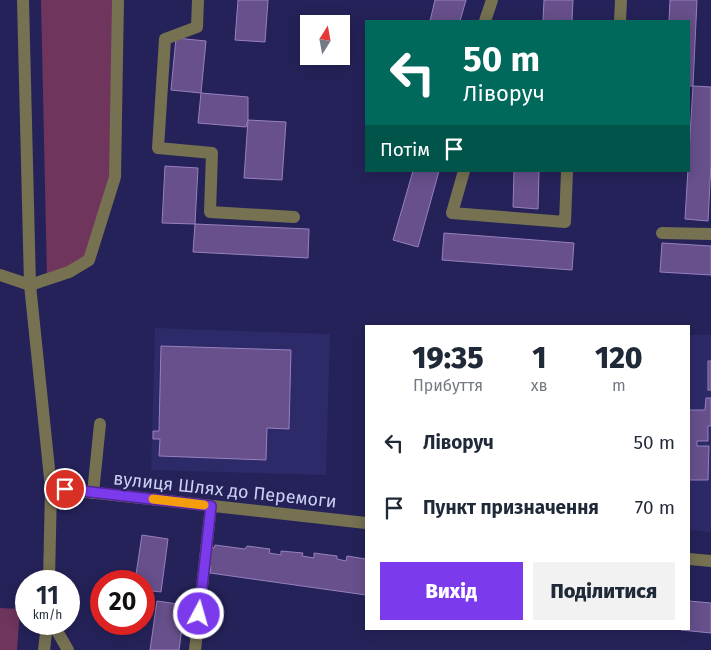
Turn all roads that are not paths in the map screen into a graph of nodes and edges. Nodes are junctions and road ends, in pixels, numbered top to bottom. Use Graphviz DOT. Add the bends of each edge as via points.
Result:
graph roads {
  1 [pos="23,0"];
  2 [pos="118,0"];
  3 [pos="198,0"];
  4 [pos="492,0"];
  5 [pos="621,0"];
  6 [pos="485,20"];
  7 [pos="620,20"];
  8 [pos="464,172"];
  9 [pos="567,172"];
  10 [pos="294,217"];
  11 [pos="662,233"];
  12 [pos="711,234"];
  13 [pos="0,275"];
  14 [pos="30,285"];
  15 [pos="100,424"];
  16 [pos="51,488"];
  17 [pos="94,493"];
  18 [pos="211,506"];
  19 [pos="365,523"];
  20 [pos="690,559"];
  21 [pos="711,561"];
  22 [pos="49,570"];
  23 [pos="46,635"];
  24 [pos="60,635"];
  25 [pos="44,650"];
  26 [pos="68,650"];
  27 [pos="195,650"];
  1 -- 14 [label="street"];
  2 -- 14 [label="street" via="115,177 89,260 68,272"];
  3 -- 10 [label="street" via="197,27 165,39 158,148 212,153 210,212"];
  4 -- 6 [label="street"];
  5 -- 7 [label="street"];
  8 -- 9 [label="street" via="452,213 565,222"];
  11 -- 12 [label="street"];
  13 -- 14 [label="street"];
  14 -- 16 [label="street"];
  15 -- 17 [label="street"];
  16 -- 17 [label="street, вулиця Шлях до Перемоги"];
  16 -- 22 [label="street"];
  17 -- 18 [label="street, вулиця Шлях до Перемоги"];
  18 -- 19 [label="street, вулиця Шлях до Перемоги"];
  18 -- 27 [label="street"];
  20 -- 21 [label="street"];
  23 -- 25 [label="street"];
  24 -- 26 [label="street"];
}
